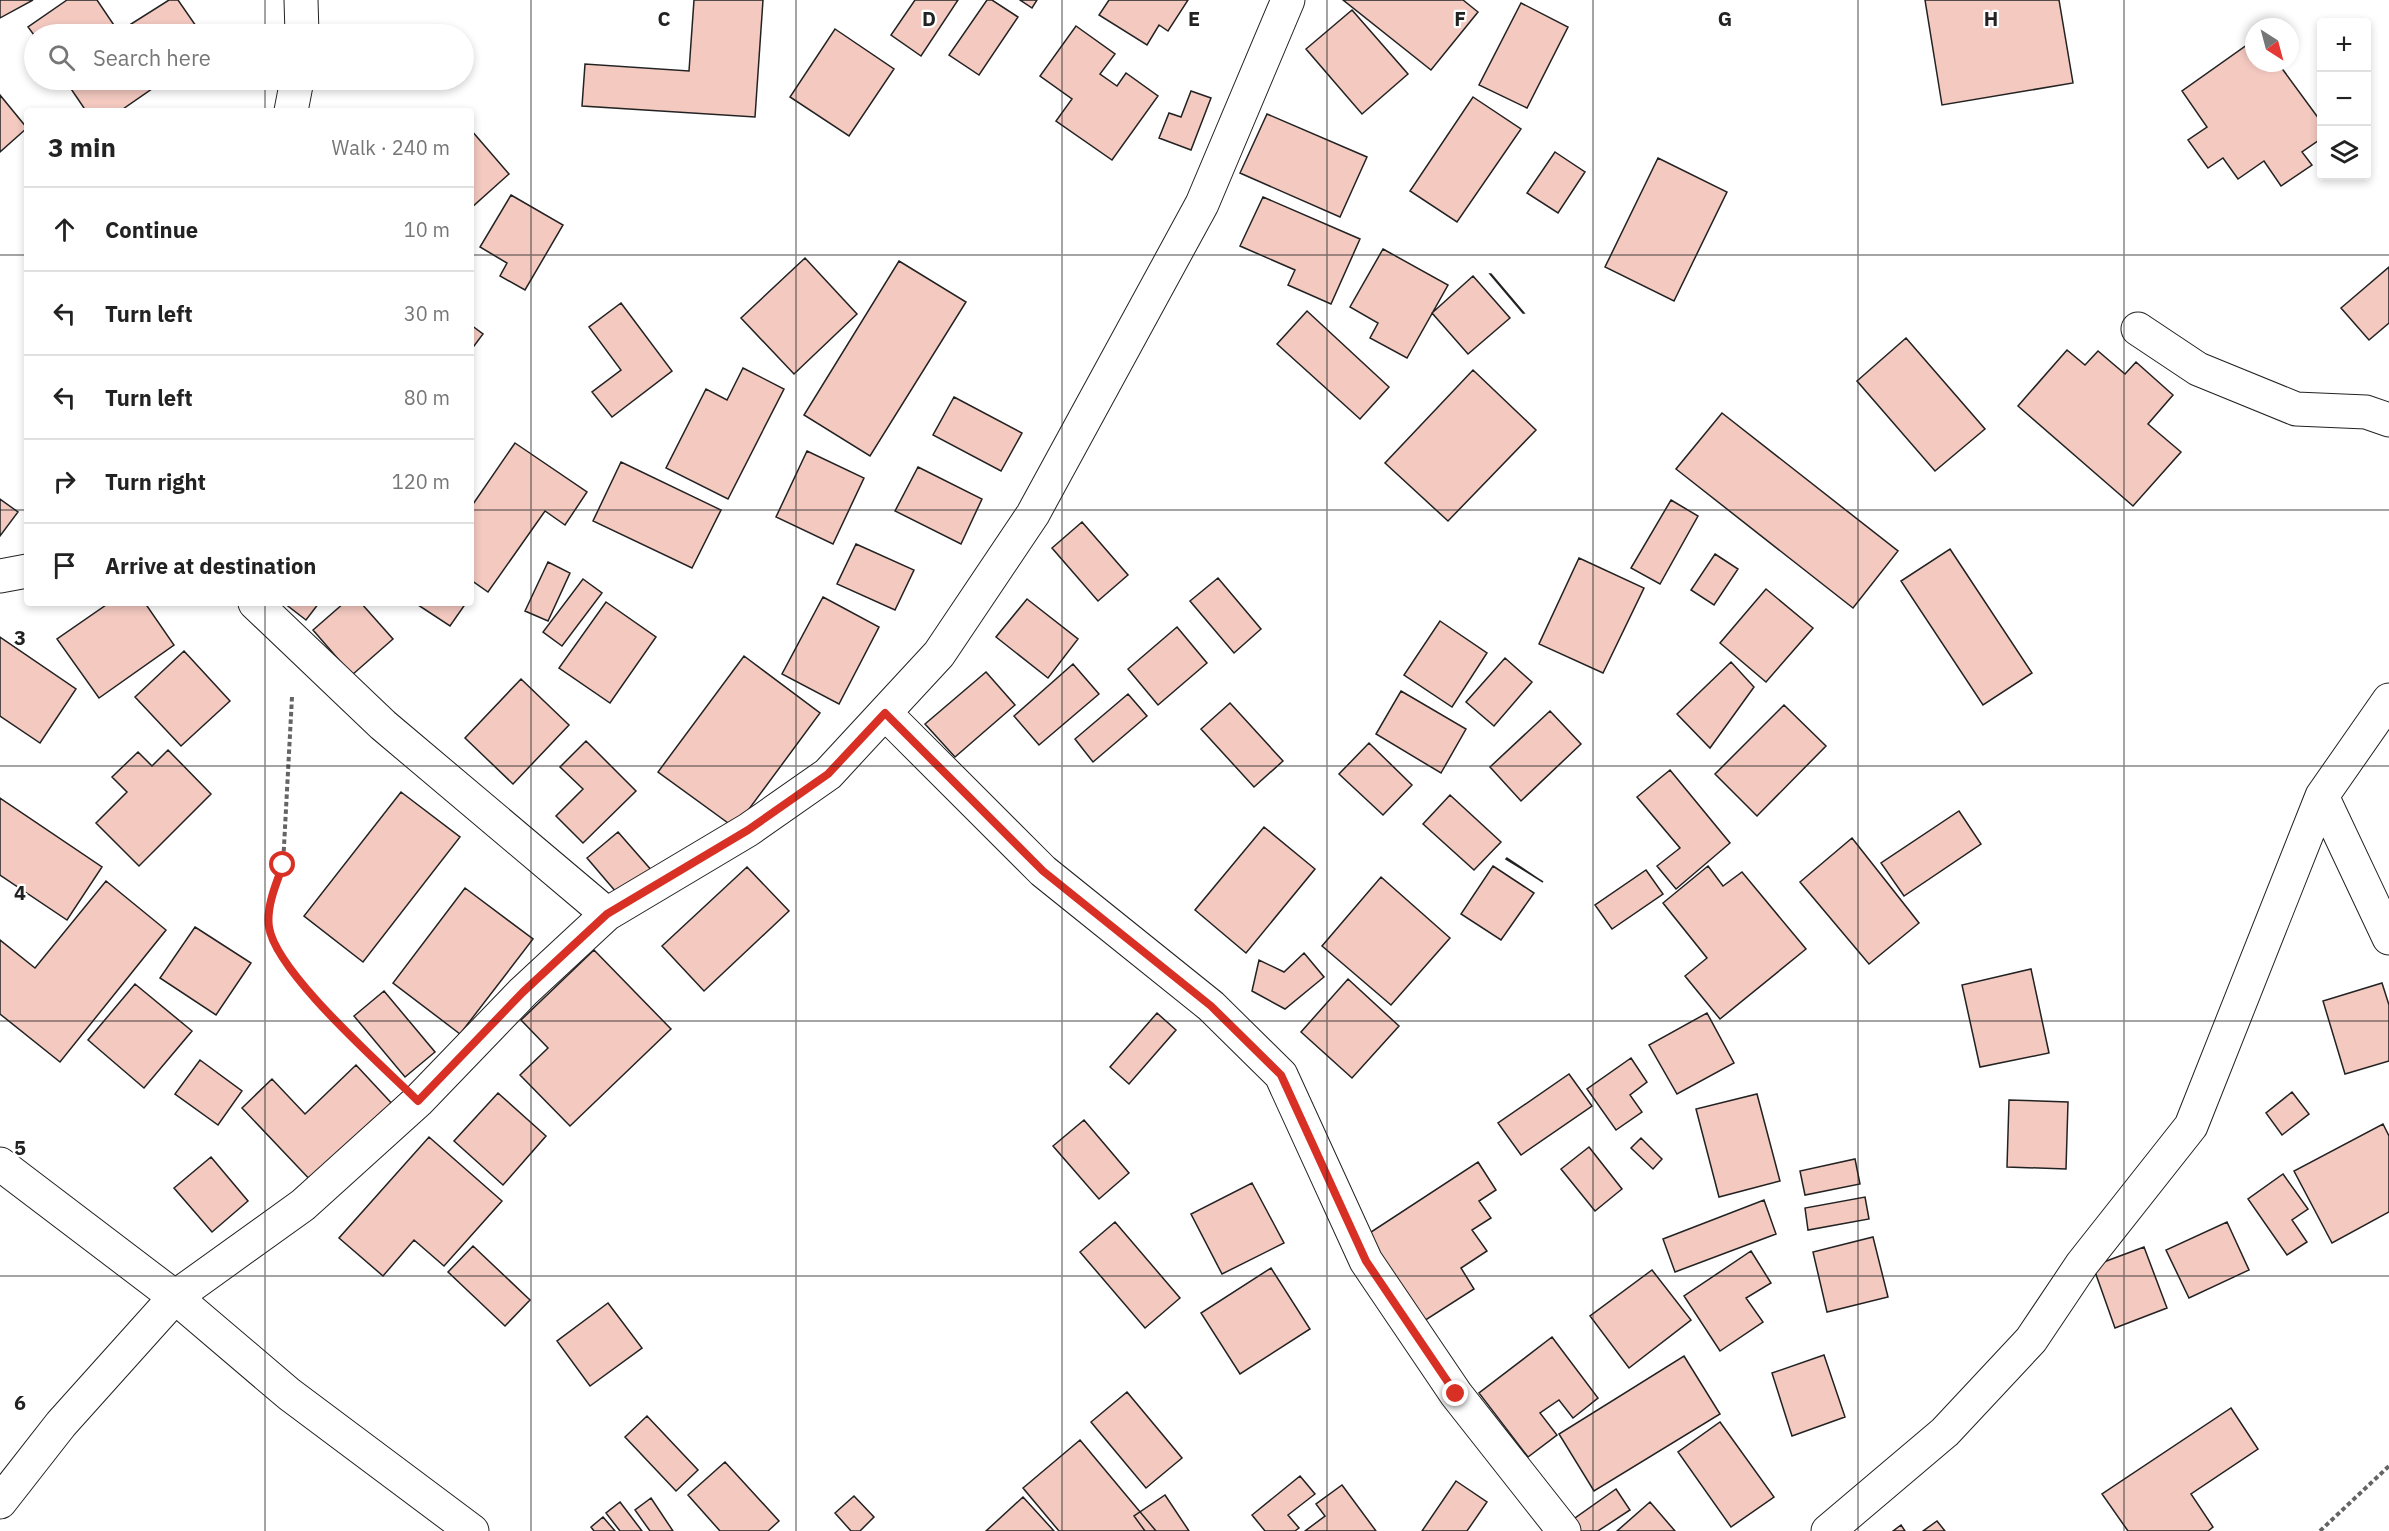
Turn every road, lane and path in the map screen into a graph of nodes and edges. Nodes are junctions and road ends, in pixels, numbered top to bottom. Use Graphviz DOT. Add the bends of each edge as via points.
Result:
graph roads {
  1 [pos="301,0"];
  2 [pos="1288,0"];
  3 [pos="302,24"];
  4 [pos="295,90"];
  5 [pos="292,108"];
  6 [pos="2138,328"];
  7 [pos="2389,420"];
  8 [pos="24,572"];
  9 [pos="0,576"];
  10 [pos="258,606"];
  11 [pos="296,641"];
  12 [pos="2389,700"];
  13 [pos="885,713"];
  14 [pos="2322,796"];
  15 [pos="607,914"];
  16 [pos="2389,938"];
  17 [pos="418,1101"];
  18 [pos="0,1164"];
  19 [pos="175,1297"];
  20 [pos="2389,1466"];
  21 [pos="0,1502"];
  22 [pos="472,1531"];
  23 [pos="1564,1531"];
  24 [pos="1828,1531"];
  25 [pos="2320,1531"];
  1 -- 3 [label="main road"];
  2 -- 13 [label="main road" via="1202,204 1033,514 939,654"];
  4 -- 5 [label="main road"];
  6 -- 7 [label="main road" via="2198,369 2296,409 2366,412"];
  8 -- 9 [label="main road"];
  10 -- 11 [label="main road"];
  11 -- 15 [label="main road" via="383,725"];
  11 -- 17 [label="path" via="283,865 272,894 269,926 276,950 321,1005"];
  12 -- 14 [label="main road"];
  13 -- 15 [label="main road" via="828,774 748,830"];
  13 -- 23 [label="main road" via="1043,871 1211,1006 1281,1075 1366,1261 1456,1394"];
  14 -- 16 [label="main road"];
  14 -- 24 [label="main road" via="2191,1126 2082,1264 2031,1340 1945,1432"];
  15 -- 17 [label="main road" via="523,992"];
  17 -- 19 [label="main road" via="303,1205"];
  18 -- 19 [label="main road"];
  19 -- 21 [label="main road" via="61,1424"];
  19 -- 22 [label="main road" via="289,1394"];
  20 -- 25 [label="path"];
}
